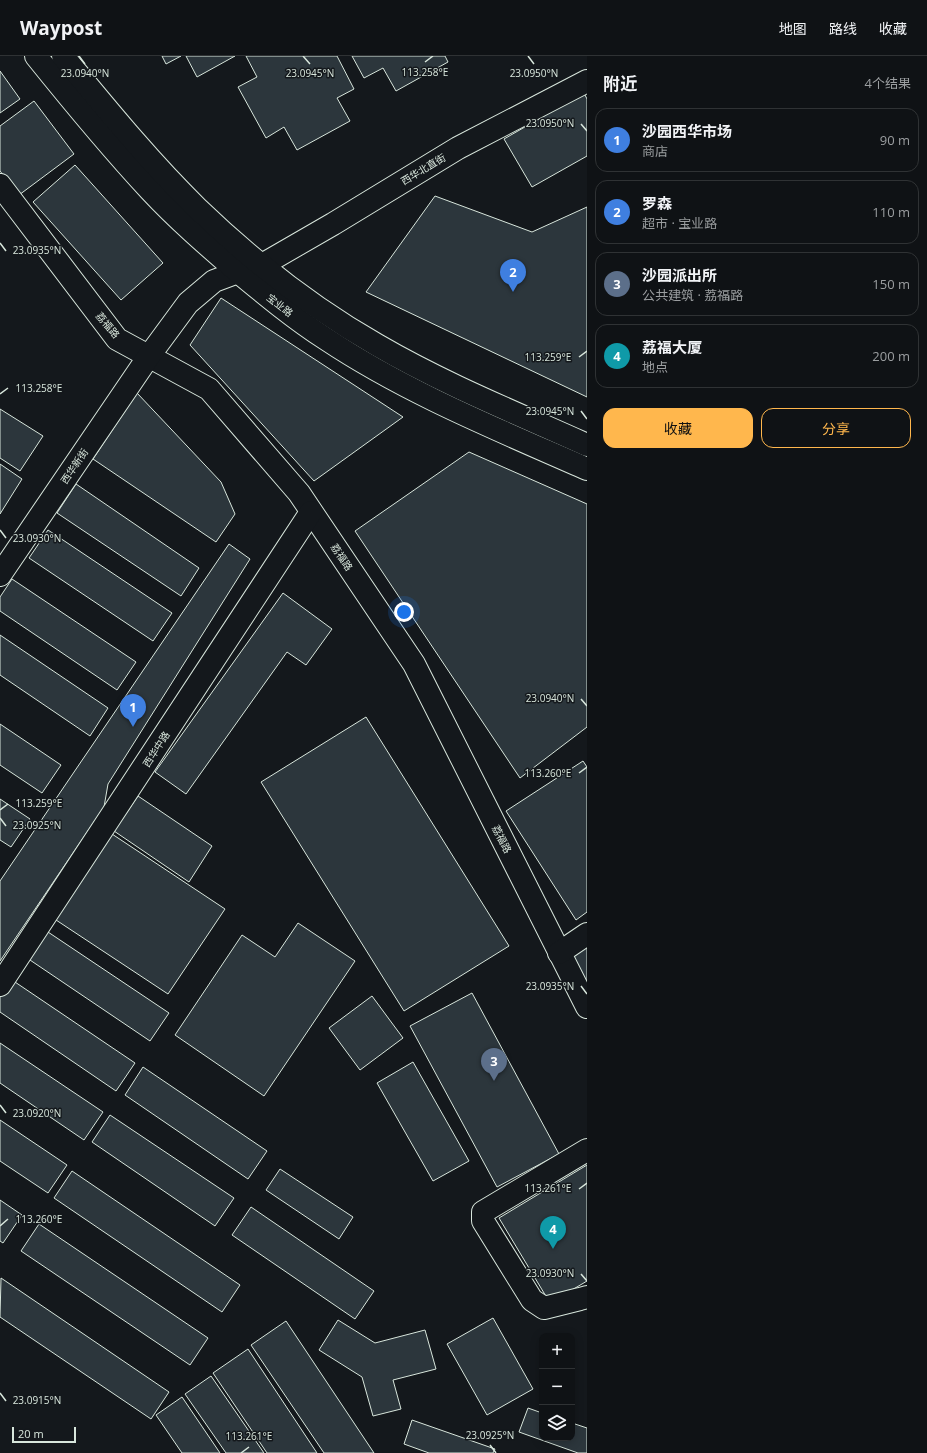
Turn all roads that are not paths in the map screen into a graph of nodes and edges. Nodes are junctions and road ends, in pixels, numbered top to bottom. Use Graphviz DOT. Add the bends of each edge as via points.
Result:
graph roads {
  1 [pos="36,56"];
  2 [pos="63,56"];
  3 [pos="587,81"];
  4 [pos="0,185"];
  5 [pos="262,265"];
  6 [pos="238,272"];
  7 [pos="149,356"];
  8 [pos="587,445"];
  9 [pos="587,469"];
  10 [pos="311,512"];
  11 [pos="0,575"];
  12 [pos="587,934"];
  13 [pos="560,953"];
  14 [pos="0,986"];
  15 [pos="587,1007"];
  16 [pos="587,1150"];
  17 [pos="587,1297"];
  1 -- 6 [label="main road, 宝业路" via="150,191"];
  2 -- 5 [label="main road, 宝业路" via="157,166 197,208"];
  3 -- 5 [label="main road, 西华北直街" via="458,148"];
  4 -- 7 [label="main road, 荔福路" via="117,339"];
  5 -- 8 [label="main road, 宝业路" via="305,298 376,344 470,393"];
  6 -- 7 [label="main road, 西华新街" via="214,282 188,303"];
  6 -- 9 [label="main road, 宝业路" via="291,314 363,362 421,393"];
  7 -- 10 [label="main road, 荔福路" via="209,389 299,493"];
  7 -- 11 [label="main road, 西华新街"];
  10 -- 13 [label="main road, 荔福路" via="414,664"];
  10 -- 14 [label="main road, 西华中路"];
  12 -- 13 [label="main road"];
  13 -- 15 [label="main road, 荔福路"];
  16 -- 17 [label="main road" via="483,1212 483,1221 532,1300 544,1308"];
}
